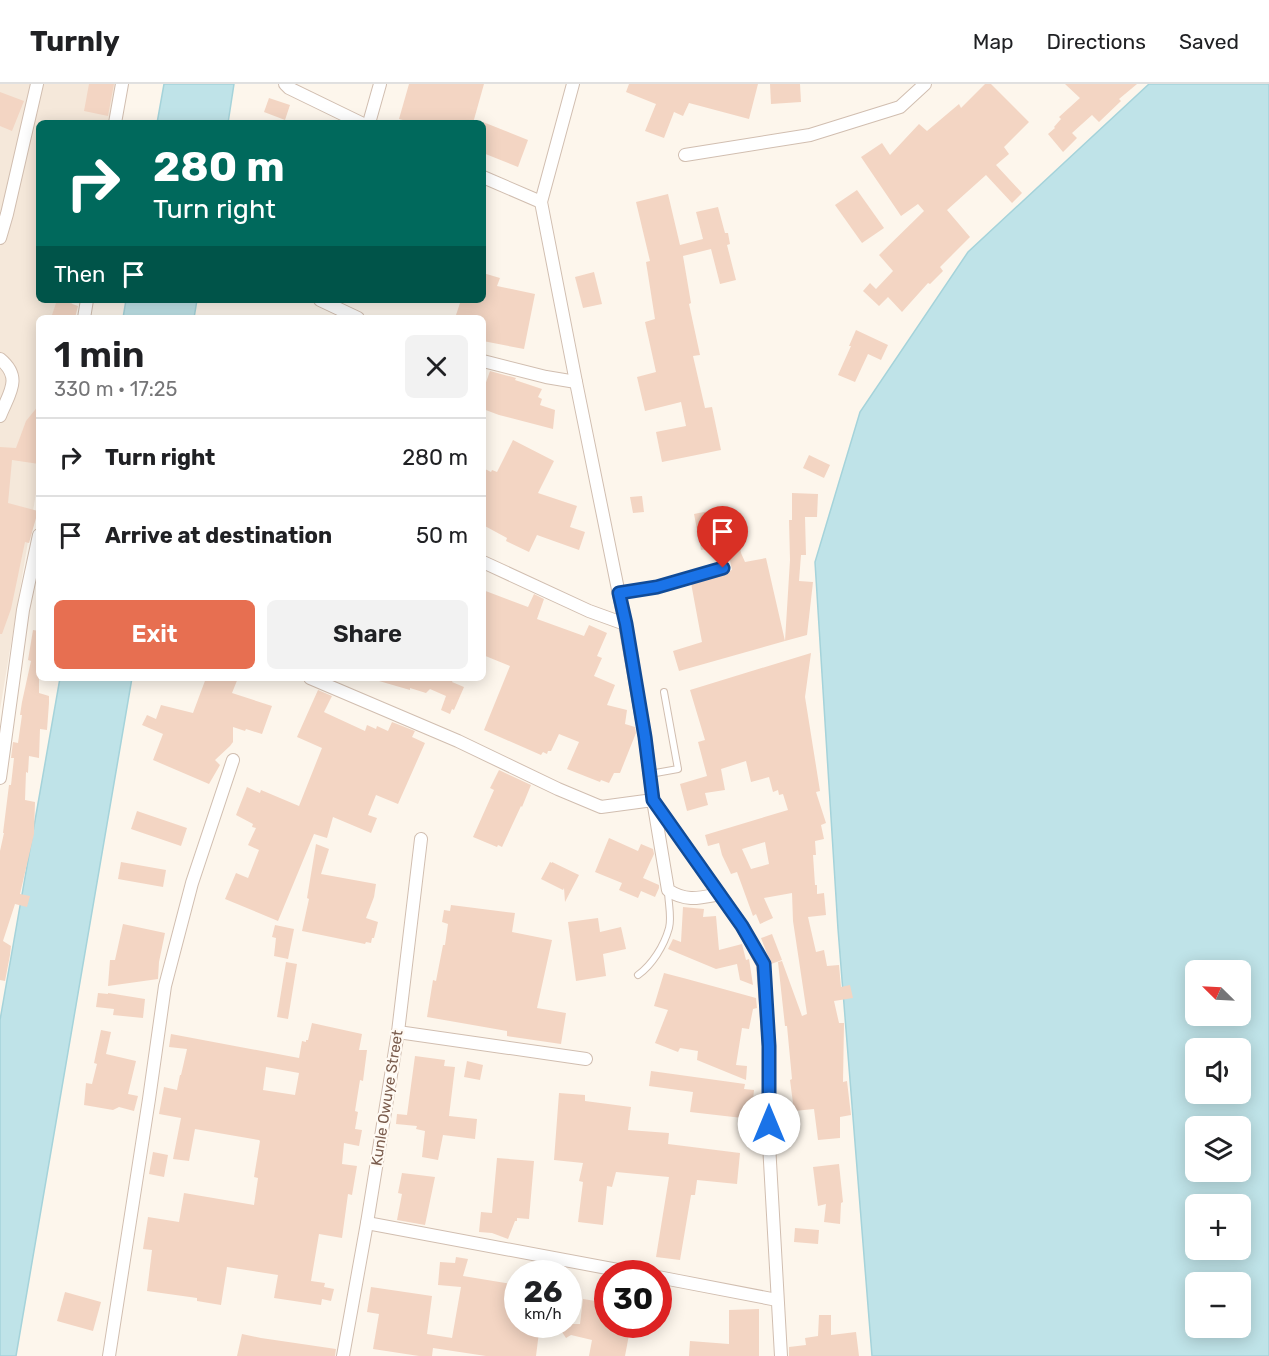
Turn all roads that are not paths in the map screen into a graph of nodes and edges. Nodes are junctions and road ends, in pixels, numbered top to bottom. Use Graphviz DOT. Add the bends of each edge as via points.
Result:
graph roads {
  1 [pos="37,84"];
  2 [pos="122,84"];
  3 [pos="285,84"];
  4 [pos="380,84"];
  5 [pos="573,84"];
  6 [pos="925,84"];
  7 [pos="116,120"];
  8 [pos="355,120"];
  9 [pos="370,120"];
  10 [pos="685,155"];
  11 [pos="486,178"];
  12 [pos="541,202"];
  13 [pos="0,237"];
  14 [pos="326,303"];
  15 [pos="352,315"];
  16 [pos="0,359"];
  17 [pos="486,362"];
  18 [pos="576,382"];
  19 [pos="0,416"];
  20 [pos="36,549"];
  21 [pos="486,563"];
  22 [pos="723,568"];
  23 [pos="619,593"];
  24 [pos="626,624"];
  25 [pos="317,681"];
  26 [pos="664,692"];
  27 [pos="233,760"];
  28 [pos="650,774"];
  29 [pos="0,778"];
  30 [pos="653,800"];
  31 [pos="421,838"];
  32 [pos="668,891"];
  33 [pos="720,894"];
  34 [pos="638,975"];
  35 [pos="398,1032"];
  36 [pos="586,1059"];
  37 [pos="367,1223"];
  38 [pos="594,1266"];
  39 [pos="672,1280"];
  40 [pos="777,1300"];
  41 [pos="108,1356"];
  42 [pos="343,1356"];
  43 [pos="781,1356"];
  1 -- 13 [label="street"];
  2 -- 7 [label="street"];
  3 -- 8 [label="street"];
  4 -- 9 [label="street"];
  5 -- 12 [label="street"];
  6 -- 10 [label="street" via="900,107 810,135"];
  11 -- 12 [label="street"];
  12 -- 18 [label="street"];
  14 -- 15 [label="street"];
  16 -- 19 [label="street" via="10,367 14,379"];
  17 -- 18 [label="street"];
  18 -- 23 [label="street"];
  20 -- 29 [label="street" via="23,610"];
  21 -- 24 [label="street"];
  22 -- 23 [label="lane" via="657,587"];
  23 -- 24 [label="street"];
  24 -- 28 [label="street"];
  25 -- 30 [label="street" via="602,807"];
  26 -- 28 [label="lane" via="678,769"];
  27 -- 41 [label="street" via="192,884 165,986"];
  28 -- 30 [label="street"];
  30 -- 32 [label="street"];
  30 -- 33 [label="street"];
  31 -- 35 [label="street, Kunle Owuye Street"];
  32 -- 33 [label="street" via="679,898"];
  32 -- 34 [label="lane" via="669,927 648,968"];
  33 -- 40 [label="street" via="764,964"];
  35 -- 36 [label="street"];
  35 -- 37 [label="street, Kunle Owuye Street"];
  37 -- 38 [label="street"];
  37 -- 42 [label="street, Kunle Owuye Street"];
  39 -- 40 [label="street"];
  40 -- 43 [label="street"];
}
